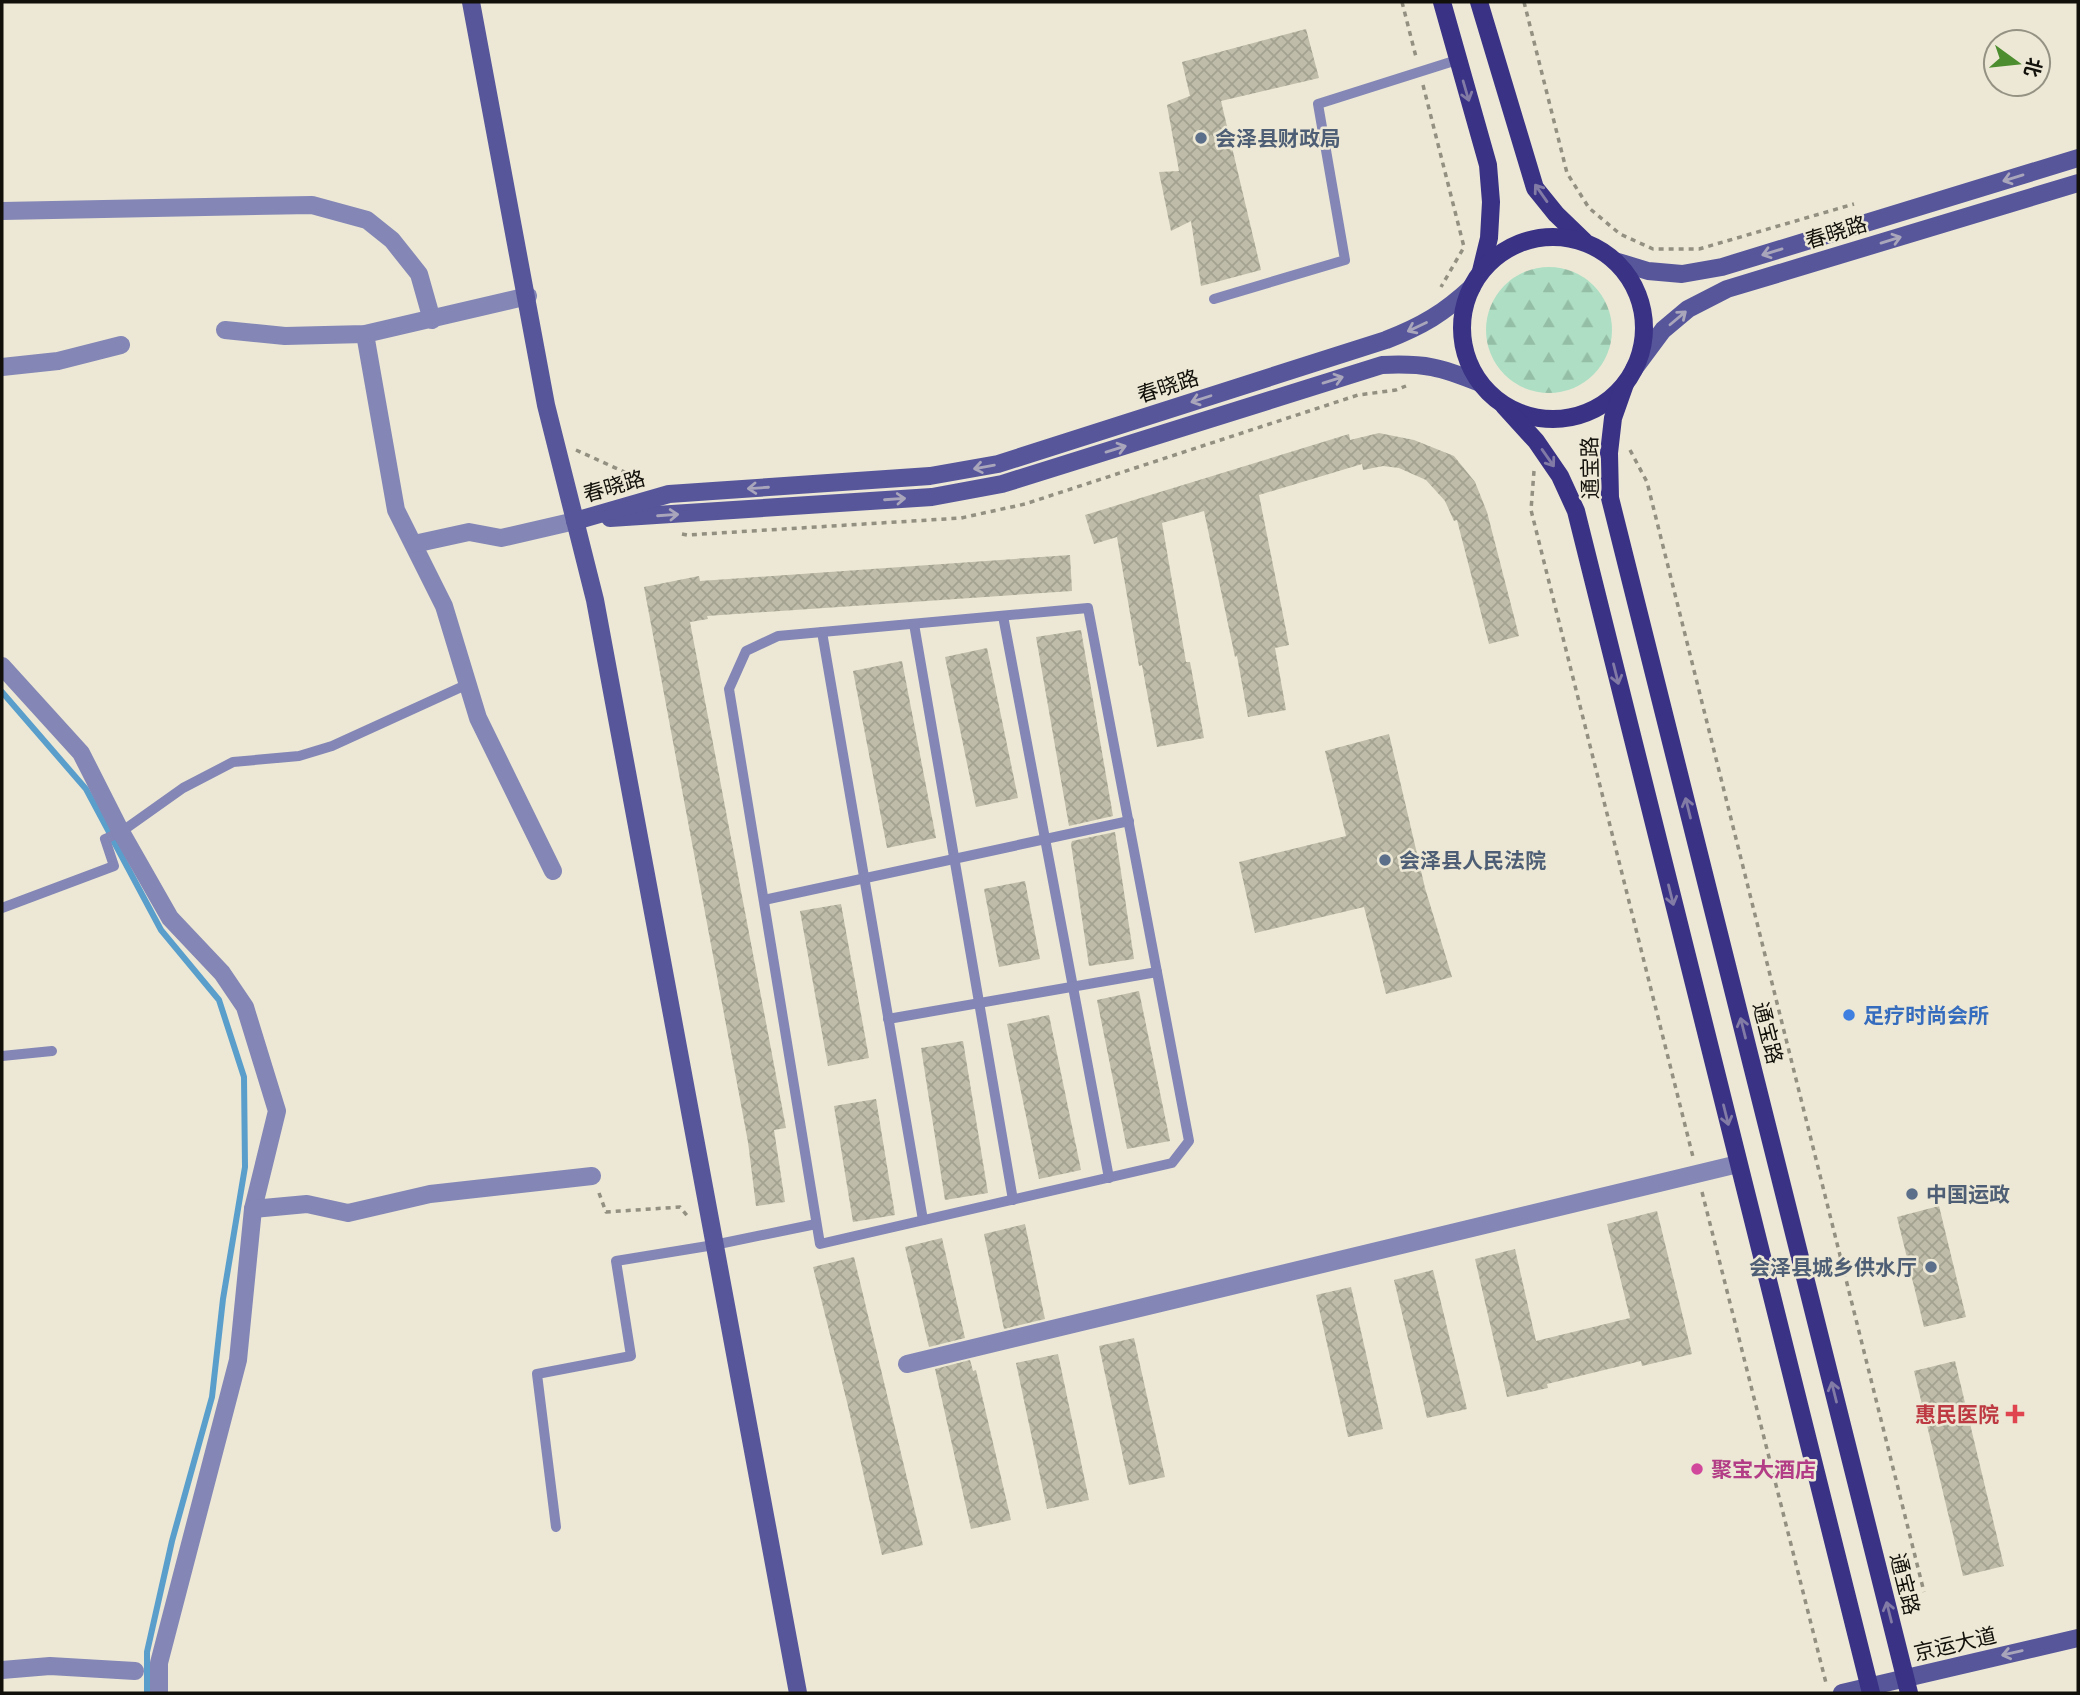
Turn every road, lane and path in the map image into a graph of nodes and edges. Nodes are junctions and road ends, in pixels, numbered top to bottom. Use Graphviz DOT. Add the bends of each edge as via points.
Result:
graph roads {
  1 [pos="471,2"];
  2 [pos="1402,2"];
  3 [pos="1442,2"];
  4 [pos="1479,2"];
  5 [pos="1524,2"];
  6 [pos="1457,60"];
  7 [pos="1420,72"];
  8 [pos="2078,158"];
  9 [pos="2078,183"];
  10 [pos="1856,204"];
  11 [pos="2,211"];
  12 [pos="1587,243"];
  13 [pos="1615,261"];
  14 [pos="1476,280"];
  15 [pos="1438,291"];
  16 [pos="528,296"];
  17 [pos="1214,299"];
  18 [pos="432,320"];
  19 [pos="225,330"];
  20 [pos="365,334"];
  21 [pos="121,345"];
  22 [pos="2,368"];
  23 [pos="1630,377"];
  24 [pos="1480,383"];
  25 [pos="1504,406"];
  26 [pos="1613,418"];
  27 [pos="557,441"];
  28 [pos="1536,441"];
  29 [pos="654,480"];
  30 [pos="575,521"];
  31 [pos="414,544"];
  32 [pos="1003,616"];
  33 [pos="914,624"];
  34 [pos="822,632"];
  35 [pos="2,666"];
  36 [pos="468,684"];
  37 [pos="1129,821"];
  38 [pos="121,832"];
  39 [pos="1046,839"];
  40 [pos="954,859"];
  41 [pos="553,871"];
  42 [pos="864,878"];
  43 [pos="764,900"];
  44 [pos="2,908"];
  45 [pos="1157,972"];
  46 [pos="1074,988"];
  47 [pos="979,1004"];
  48 [pos="888,1019"];
  49 [pos="52,1051"];
  50 [pos="2,1056"];
  51 [pos="1738,1164"];
  52 [pos="1697,1173"];
  53 [pos="592,1176"];
  54 [pos="1108,1178"];
  55 [pos="1013,1200"];
  56 [pos="253,1209"];
  57 [pos="923,1220"];
  58 [pos="816,1224"];
  59 [pos="714,1245"];
  60 [pos="907,1364"];
  61 [pos="556,1527"];
  62 [pos="1924,1592"];
  63 [pos="2078,1637"];
  64 [pos="2,1670"];
  65 [pos="135,1671"];
  66 [pos="1907,1686"];
  67 [pos="1870,1690"];
  68 [pos="159,1693"];
  69 [pos="798,1693"];
  70 [pos="1828,1693"];
  71 [pos="1842,1693"];
  1 -- 16 [label="street"];
  2 -- 7 [label="path"];
  3 -- 6 [label="main road"];
  12 -- 4 [label="main road, one-way" via="1535,188"];
  5 -- 10 [label="path" via="1567,173 1589,208 1620,234 1653,249 1699,249"];
  6 -- 7 [label="lane"];
  6 -- 14 [label="main road, one-way" via="1488,165 1492,202 1489,238"];
  7 -- 15 [label="path" via="1464,247"];
  7 -- 17 [label="lane" via="1318,104 1345,260"];
  8 -- 13 [label="street, 春晓路, one-way" via="1722,267 1682,274 1648,271"];
  23 -- 9 [label="street, 春晓路, one-way" via="1663,330 1688,309 1727,289"];
  11 -- 18 [label="street" via="312,205 367,220 392,240 419,274"];
  12 -- 13 [label="main road"];
  12 -- 14 [label="main road" via="1553,237 1529,240 1506,250"];
  13 -- 23 [label="main road" via="1634,288 1644,320 1644,337"];
  14 -- 24 [label="main road" via="1464,311 1462,336"];
  14 -- 30 [label="street, 春晓路, one-way" via="1447,310 1387,340 998,464 930,476 669,494"];
  16 -- 18 [label="street"];
  16 -- 27 [label="street" via="546,405"];
  18 -- 20 [label="street"];
  19 -- 20 [label="street" via="285,336"];
  20 -- 31 [label="street" via="397,510"];
  21 -- 22 [label="street" via="58,361"];
  23 -- 25 [label="main road" via="1600,406 1569,418 1536,418"];
  23 -- 26 [label="main road, 通宝路"];
  24 -- 25 [label="main road"];
  30 -- 24 [label="street, 春晓路, one-way" via="932,497 1003,484 1382,365 1416,363 1444,368"];
  25 -- 28 [label="main road, 通宝路"];
  26 -- 62 [label="path" via="1647,482"];
  66 -- 26 [label="main road, 通宝路, one-way" via="1610,498"];
  27 -- 29 [label="path" via="640,480"];
  27 -- 30 [label="street"];
  28 -- 51 [label="main road, 通宝路, one-way" via="1576,511"];
  28 -- 52 [label="path" via="1531,510"];
  30 -- 31 [label="street" via="501,538 469,532"];
  30 -- 59 [label="street" via="595,600"];
  31 -- 36 [label="street" via="444,606"];
  32 -- 33 [label="lane"];
  32 -- 37 [label="lane" via="1088,608"];
  32 -- 39 [label="lane"];
  33 -- 34 [label="lane"];
  33 -- 40 [label="lane"];
  34 -- 42 [label="lane"];
  34 -- 43 [label="lane" via="778,636 746,651 729,689"];
  35 -- 38 [label="street" via="82,753"];
  36 -- 38 [label="lane" via="332,746 299,756 233,762 183,788"];
  36 -- 41 [label="street" via="478,718"];
  37 -- 39 [label="lane"];
  37 -- 45 [label="lane"];
  38 -- 44 [label="lane" via="104,839 114,866"];
  38 -- 56 [label="street" via="170,918 222,973 245,1007 277,1111"];
  39 -- 40 [label="lane"];
  39 -- 46 [label="lane"];
  40 -- 42 [label="lane"];
  40 -- 47 [label="lane"];
  42 -- 43 [label="lane"];
  42 -- 48 [label="lane"];
  43 -- 58 [label="lane"];
  45 -- 46 [label="lane"];
  45 -- 54 [label="lane" via="1189,1141 1172,1163"];
  46 -- 47 [label="lane"];
  46 -- 54 [label="lane"];
  47 -- 48 [label="lane"];
  47 -- 55 [label="lane"];
  48 -- 57 [label="lane"];
  49 -- 50 [label="lane"];
  51 -- 52 [label="street"];
  51 -- 67 [label="main road, 通宝路"];
  52 -- 60 [label="street"];
  52 -- 70 [label="path"];
  53 -- 56 [label="street" via="430,1195 348,1213 307,1205"];
  53 -- 59 [label="path" via="606,1212 680,1207"];
  54 -- 55 [label="lane"];
  55 -- 57 [label="lane"];
  56 -- 68 [label="street" via="238,1360 159,1664"];
  57 -- 58 [label="lane" via="820,1244"];
  58 -- 59 [label="lane"];
  59 -- 61 [label="lane" via="615,1261 631,1356 537,1374"];
  59 -- 69 [label="street"];
  63 -- 66 [label="street, 京运大道, one-way"];
  64 -- 65 [label="street" via="50,1666"];
  66 -- 67 [label="street, 京运大道"];
  67 -- 71 [label="street, 京运大道"];
}
